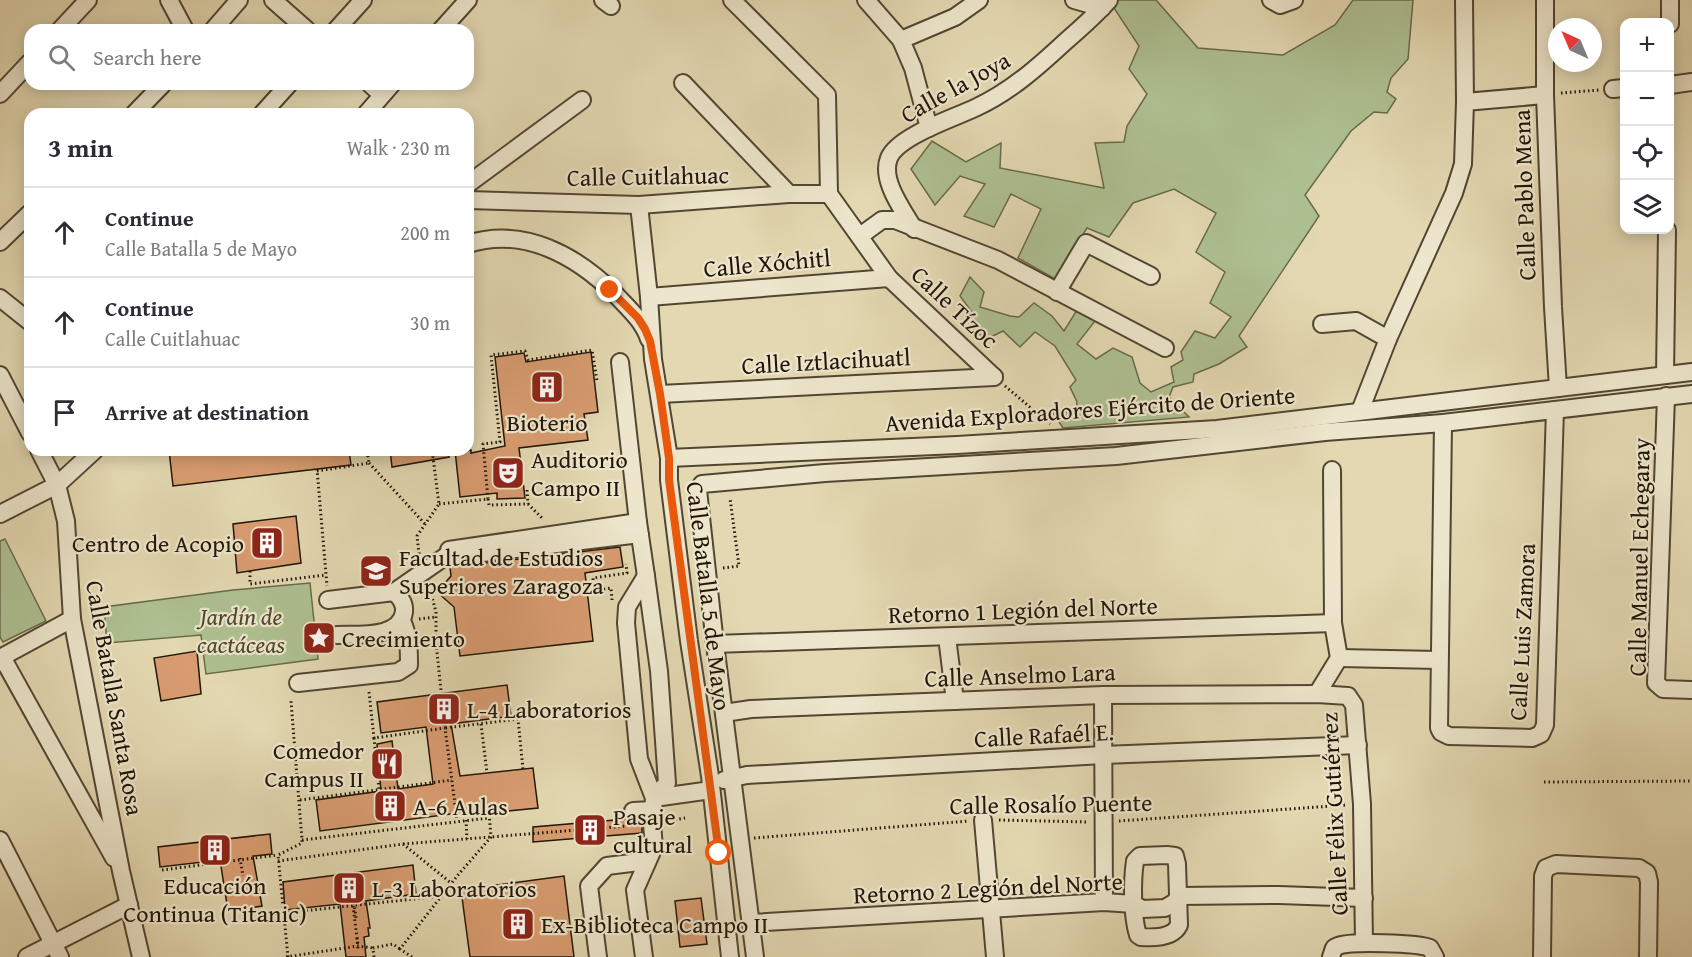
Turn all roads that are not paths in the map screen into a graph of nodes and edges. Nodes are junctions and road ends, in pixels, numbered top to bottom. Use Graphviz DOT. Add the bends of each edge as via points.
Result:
graph roads {
  1 [pos="88,0"];
  2 [pos="169,0"];
  3 [pos="239,0"];
  4 [pos="273,0"];
  5 [pos="363,0"];
  6 [pos="468,0"];
  7 [pos="732,0"];
  8 [pos="866,0"];
  9 [pos="979,0"];
  10 [pos="1074,0"];
  11 [pos="1271,0"];
  12 [pos="1294,0"];
  13 [pos="1464,0"];
  14 [pos="1545,0"];
  15 [pos="1670,0"];
  16 [pos="1106,4"];
  17 [pos="1670,18"];
  18 [pos="66,24"];
  19 [pos="182,24"];
  20 [pos="218,24"];
  21 [pos="301,24"];
  22 [pos="341,24"];
  23 [pos="446,24"];
  24 [pos="901,40"];
  25 [pos="24,68"];
  26 [pos="1692,82"];
  27 [pos="683,83"];
  28 [pos="1674,84"];
  29 [pos="158,90"];
  30 [pos="284,90"];
  31 [pos="380,90"];
  32 [pos="0,94"];
  33 [pos="1545,95"];
  34 [pos="582,100"];
  35 [pos="1465,102"];
  36 [pos="142,108"];
  37 [pos="267,108"];
  38 [pos="369,108"];
  39 [pos="929,128"];
  40 [pos="474,180"];
  41 [pos="789,194"];
  42 [pos="830,194"];
  43 [pos="474,200"];
  44 [pos="639,205"];
  45 [pos="24,219"];
  46 [pos="914,229"];
  47 [pos="1667,234"];
  48 [pos="860,236"];
  49 [pos="0,242"];
  50 [pos="474,242"];
  51 [pos="1151,276"];
  52 [pos="889,278"];
  53 [pos="1057,291"];
  54 [pos="649,297"];
  55 [pos="0,298"];
  56 [pos="24,317"];
  57 [pos="1322,324"];
  58 [pos="1388,339"];
  59 [pos="1165,348"];
  60 [pos="653,358"];
  61 [pos="620,362"];
  62 [pos="1692,372"];
  63 [pos="0,375"];
  64 [pos="1665,375"];
  65 [pos="994,377"];
  66 [pos="1558,388"];
  67 [pos="660,394"];
  68 [pos="1692,394"];
  69 [pos="1666,396"];
  70 [pos="1555,410"];
  71 [pos="1360,411"];
  72 [pos="24,421"];
  73 [pos="1443,423"];
  74 [pos="1217,437"];
  75 [pos="42,456"];
  76 [pos="88,456"];
  77 [pos="669,458"];
  78 [pos="1332,470"];
  79 [pos="706,482"];
  80 [pos="57,485"];
  81 [pos="0,514"];
  82 [pos="639,528"];
  83 [pos="449,554"];
  84 [pos="646,576"];
  85 [pos="394,592"];
  86 [pos="328,600"];
  87 [pos="72,620"];
  88 [pos="402,621"];
  89 [pos="1333,623"];
  90 [pos="337,635"];
  91 [pos="947,637"];
  92 [pos="715,644"];
  93 [pos="1,658"];
  94 [pos="1339,658"];
  95 [pos="1439,660"];
  96 [pos="298,683"];
  97 [pos="1692,690"];
  98 [pos="1317,694"];
  99 [pos="1103,695"];
  100 [pos="955,701"];
  101 [pos="724,713"];
  102 [pos="1358,744"];
  103 [pos="1103,755"];
  104 [pos="733,778"];
  105 [pos="711,786"];
  106 [pos="633,811"];
  107 [pos="652,811"];
  108 [pos="983,820"];
  109 [pos="0,840"];
  110 [pos="647,861"];
  111 [pos="121,871"];
  112 [pos="1179,896"];
  113 [pos="1364,898"];
  114 [pos="1104,902"];
  115 [pos="1134,904"];
  116 [pos="129,905"];
  117 [pos="990,909"];
  118 [pos="751,923"];
  119 [pos="1364,944"];
  120 [pos="57,951"];
  121 [pos="1332,953"];
  122 [pos="1433,953"];
  123 [pos="27,957"];
  124 [pos="141,957"];
  125 [pos="598,957"];
  126 [pos="644,957"];
  127 [pos="730,957"];
  128 [pos="755,957"];
  129 [pos="994,957"];
  130 [pos="1542,957"];
  131 [pos="1648,957"];
  1 -- 18 [label="street"];
  2 -- 19 [label="street"];
  3 -- 20 [label="street"];
  4 -- 21 [label="street"];
  5 -- 22 [label="street"];
  6 -- 23 [label="street"];
  7 -- 42 [label="street" via="827,95"];
  8 -- 24 [label="street"];
  9 -- 24 [label="street" via="955,17"];
  10 -- 16 [label="street, Calle la Joya"];
  11 -- 12 [label="street" via="1281,5"];
  13 -- 35 [label="street"];
  14 -- 33 [label="street, Calle Pablo Mena"];
  15 -- 17 [label="street"];
  16 -- 39 [label="street, Calle la Joya" via="1043,64 1010,89"];
  24 -- 39 [label="street"];
  25 -- 32 [label="street"];
  26 -- 28 [label="street"];
  27 -- 41 [label="street"];
  29 -- 36 [label="street"];
  30 -- 37 [label="street"];
  31 -- 38 [label="street"];
  33 -- 35 [label="street"];
  33 -- 66 [label="street, Calle Pablo Mena"];
  34 -- 40 [label="street"];
  35 -- 58 [label="street" via="1462,164 1454,193"];
  39 -- 46 [label="street, Calle la Joya" via="896,148 887,169 897,200"];
  41 -- 42 [label="street, Calle Cuitlahuac"];
  41 -- 44 [label="street, Calle Cuitlahuac"];
  42 -- 48 [label="street, Calle Tízoc"];
  43 -- 44 [label="street, Calle Cuitlahuac"];
  44 -- 54 [label="street, Calle Batalla 5 de Mayo"];
  45 -- 49 [label="street"];
  46 -- 48 [label="street" via="889,219"];
  46 -- 53 [label="street" via="998,260"];
  47 -- 64 [label="street"];
  48 -- 52 [label="street, Calle Tízoc"];
  50 -- 60 [label="street" via="525,241 546,246 580,263 638,318"];
  51 -- 53 [label="street" via="1086,243"];
  52 -- 54 [label="street, Calle Xóchitl"];
  52 -- 65 [label="street, Calle Tízoc"];
  53 -- 59 [label="street"];
  54 -- 60 [label="street, Calle Batalla 5 de Mayo"];
  55 -- 56 [label="street"];
  57 -- 58 [label="street" via="1356,321"];
  58 -- 71 [label="street"];
  60 -- 67 [label="street, Calle Batalla 5 de Mayo"];
  61 -- 82 [label="street"];
  62 -- 64 [label="street, Avenida Exploradores Ejército de Oriente"];
  63 -- 72 [label="street"];
  64 -- 66 [label="street, Avenida Exploradores Ejército de Oriente"];
  65 -- 67 [label="street, Calle Iztlacihuatl"];
  66 -- 71 [label="street, Avenida Exploradores Ejército de Oriente"];
  67 -- 77 [label="street, Calle Batalla 5 de Mayo"];
  68 -- 69 [label="street, Avenida Exploradores Ejército de Oriente"];
  69 -- 70 [label="street, Avenida Exploradores Ejército de Oriente"];
  69 -- 97 [label="street, Calle Manuel Echegaray" via="1656,683 1663,689"];
  70 -- 73 [label="street, Avenida Exploradores Ejército de Oriente"];
  70 -- 95 [label="street, Calle Luis Zamora" via="1545,725 1541,734 1532,738 1449,736 1441,732"];
  71 -- 74 [label="street, Avenida Exploradores Ejército de Oriente"];
  73 -- 74 [label="street, Avenida Exploradores Ejército de Oriente"];
  73 -- 95 [label="street, Calle Luis Zamora"];
  74 -- 77 [label="street, Avenida Exploradores Ejército de Oriente" via="1067,438"];
  74 -- 79 [label="street, Avenida Exploradores Ejército de Oriente" via="1116,456"];
  75 -- 80 [label="street, Calle Batalla Santa Rosa"];
  76 -- 80 [label="street"];
  77 -- 105 [label="street, Calle Batalla 5 de Mayo" via="689,641"];
  78 -- 89 [label="street"];
  79 -- 92 [label="street, Calle Batalla 5 de Mayo" via="698,490"];
  80 -- 81 [label="street"];
  80 -- 87 [label="street, Calle Batalla Santa Rosa" via="66,521"];
  82 -- 83 [label="street" via="450,557"];
  82 -- 83 [label="street" via="558,533 449,550"];
  82 -- 84 [label="street"];
  83 -- 85 [label="street"];
  84 -- 107 [label="street" via="659,670 667,783"];
  84 -- 107 [label="street" via="627,607 626,623 639,759"];
  85 -- 86 [label="street"];
  85 -- 88 [label="street" via="404,608"];
  87 -- 93 [label="street"];
  87 -- 111 [label="street, Calle Batalla Santa Rosa"];
  88 -- 90 [label="street" via="393,629 380,632"];
  88 -- 96 [label="street" via="410,648 409,665 398,672"];
  89 -- 91 [label="street, Retorno 1 Legión del Norte"];
  89 -- 94 [label="street"];
  91 -- 92 [label="street, Retorno 1 Legión del Norte"];
  91 -- 100 [label="street"];
  92 -- 101 [label="street, Calle Batalla 5 de Mayo"];
  93 -- 111 [label="street"];
  94 -- 95 [label="street"];
  94 -- 98 [label="street, Calle Félix Gutiérrez"];
  98 -- 99 [label="street, Calle Anselmo Lara"];
  98 -- 102 [label="street, Calle Félix Gutiérrez" via="1351,698"];
  99 -- 100 [label="street, Calle Anselmo Lara"];
  99 -- 103 [label="street"];
  100 -- 101 [label="street, Calle Anselmo Lara"];
  101 -- 104 [label="street, Calle Batalla 5 de Mayo"];
  102 -- 103 [label="street, Calle Rafaél E."];
  102 -- 113 [label="street, Calle Félix Gutiérrez"];
  103 -- 104 [label="street, Calle Rafaél E."];
  103 -- 114 [label="street"];
  104 -- 105 [label="street, Calle Rafaél E."];
  104 -- 118 [label="street, Calle Batalla 5 de Mayo"];
  105 -- 107 [label="street, Calle Rafaél E."];
  105 -- 127 [label="street, Calle Batalla 5 de Mayo"];
  106 -- 107 [label="street, Calle Rafaél E."];
  107 -- 110 [label="street" via="654,847"];
  108 -- 117 [label="street"];
  109 -- 120 [label="street"];
  110 -- 125 [label="street" via="607,866 589,886"];
  110 -- 126 [label="street" via="635,890"];
  111 -- 116 [label="street, Calle Batalla Santa Rosa"];
  112 -- 113 [label="street, Retorno 2 Legión del Norte"];
  112 -- 115 [label="street, Retorno 2 Legión del Norte" via="1165,908 1142,909"];
  112 -- 115 [label="street" via="1179,925 1168,935 1138,935"];
  112 -- 115 [label="street" via="1174,856 1140,856 1134,865"];
  113 -- 119 [label="street, Calle Félix Gutiérrez"];
  114 -- 115 [label="street, Retorno 2 Legión del Norte"];
  114 -- 117 [label="street, Retorno 2 Legión del Norte"];
  116 -- 120 [label="street"];
  116 -- 124 [label="street, Calle Batalla Santa Rosa"];
  117 -- 118 [label="street, Retorno 2 Legión del Norte"];
  117 -- 129 [label="street"];
  118 -- 128 [label="street, Calle Batalla 5 de Mayo"];
  119 -- 121 [label="street" via="1342,944"];
  119 -- 122 [label="street" via="1421,945"];
  120 -- 123 [label="street"];
  130 -- 131 [label="street" via="1543,876 1546,868 1556,864 1639,868 1647,873"];
}
